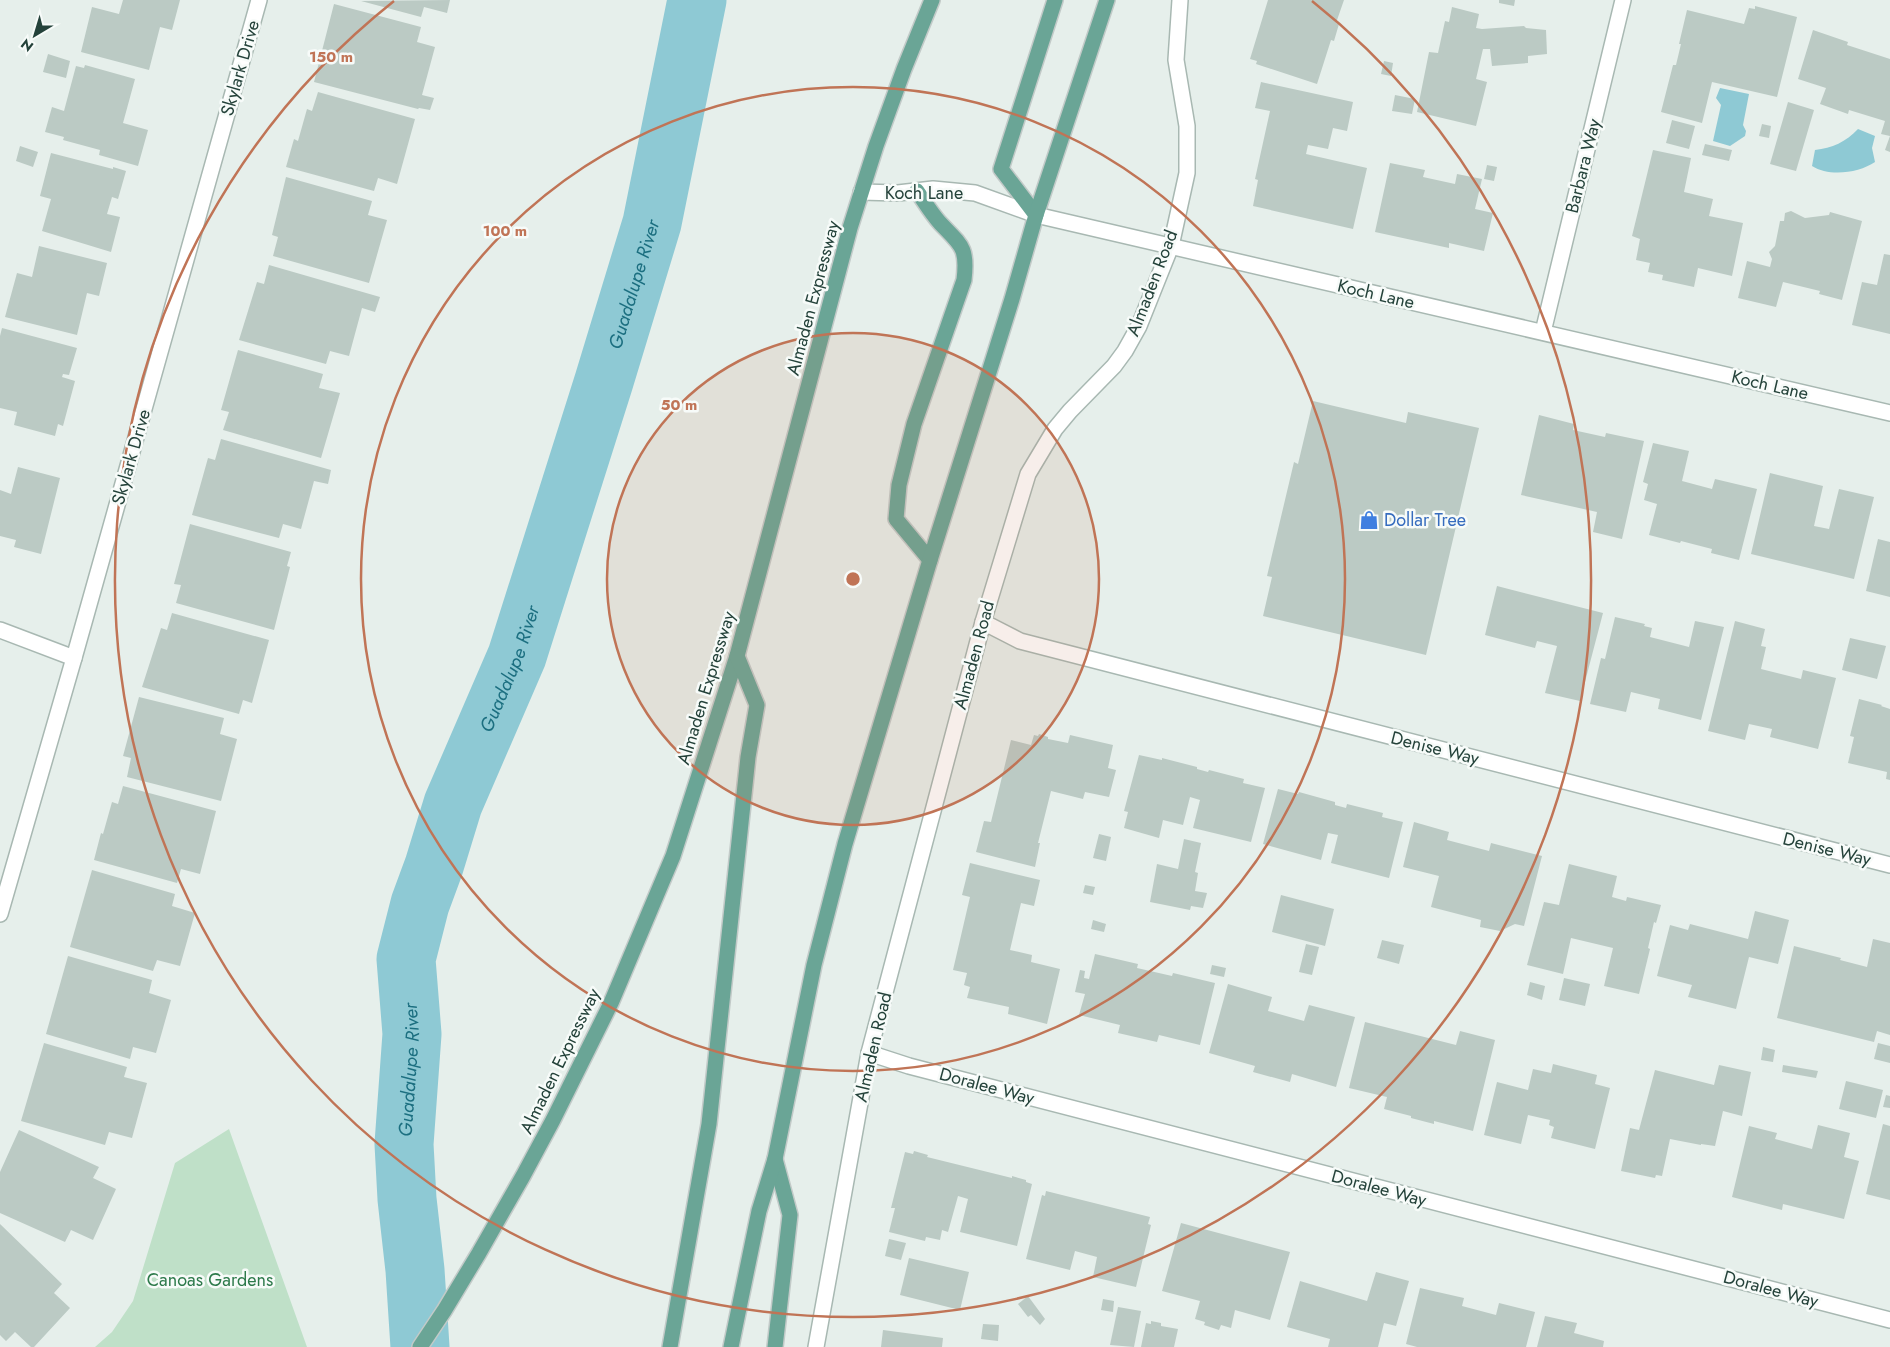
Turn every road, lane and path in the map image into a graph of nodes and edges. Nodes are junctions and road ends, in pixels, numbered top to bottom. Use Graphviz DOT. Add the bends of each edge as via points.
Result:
graph roads {
  1 [pos="259,0"];
  2 [pos="932,0"];
  3 [pos="1055,0"];
  4 [pos="1107,0"];
  5 [pos="1180,0"];
  6 [pos="1623,0"];
  7 [pos="917,191"];
  8 [pos="861,192"];
  9 [pos="1036,216"];
  10 [pos="1171,246"];
  11 [pos="1543,332"];
  12 [pos="1890,413"];
  13 [pos="930,560"];
  14 [pos="983,622"];
  15 [pos="0,630"];
  16 [pos="737,656"];
  17 [pos="74,658"];
  18 [pos="1890,865"];
  19 [pos="0,914"];
  20 [pos="869,1053"];
  21 [pos="775,1159"];
  22 [pos="1890,1320"];
  23 [pos="420,1347"];
  24 [pos="670,1347"];
  25 [pos="732,1347"];
  26 [pos="775,1347"];
  27 [pos="816,1347"];
  1 -- 17 [label="street, Skylark Drive"];
  2 -- 8 [label="main road, Almaden Expressway"];
  3 -- 9 [label="main road" via="1001,169"];
  4 -- 9 [label="main road"];
  5 -- 10 [label="street, Almaden Road" via="1176,60 1186,126 1187,174"];
  6 -- 11 [label="street, Barbara Way"];
  7 -- 8 [label="street, Koch Lane"];
  7 -- 9 [label="street, Koch Lane" via="933,189 974,193"];
  7 -- 13 [label="main road" via="939,222 961,245 966,261 964,280 914,424 899,485 896,519"];
  8 -- 16 [label="main road, Almaden Expressway"];
  9 -- 10 [label="street, Koch Lane"];
  9 -- 13 [label="main road"];
  10 -- 11 [label="street, Koch Lane"];
  10 -- 14 [label="street, Almaden Road" via="1139,326 1125,351 1055,429 1028,474"];
  11 -- 12 [label="street, Koch Lane"];
  13 -- 21 [label="main road" via="843,854 814,965"];
  14 -- 18 [label="street, Denise Way" via="1020,642"];
  14 -- 20 [label="street, Almaden Road"];
  15 -- 17 [label="street"];
  16 -- 23 [label="main road, Almaden Expressway" via="673,856 611,1003 523,1176"];
  16 -- 24 [label="main road" via="757,705 748,758 709,1124"];
  17 -- 19 [label="street, Skylark Drive"];
  20 -- 22 [label="street, Doralee Way"];
  20 -- 27 [label="street, Almaden Road"];
  21 -- 25 [label="main road" via="759,1211"];
  21 -- 26 [label="main road" via="790,1216"];
}
